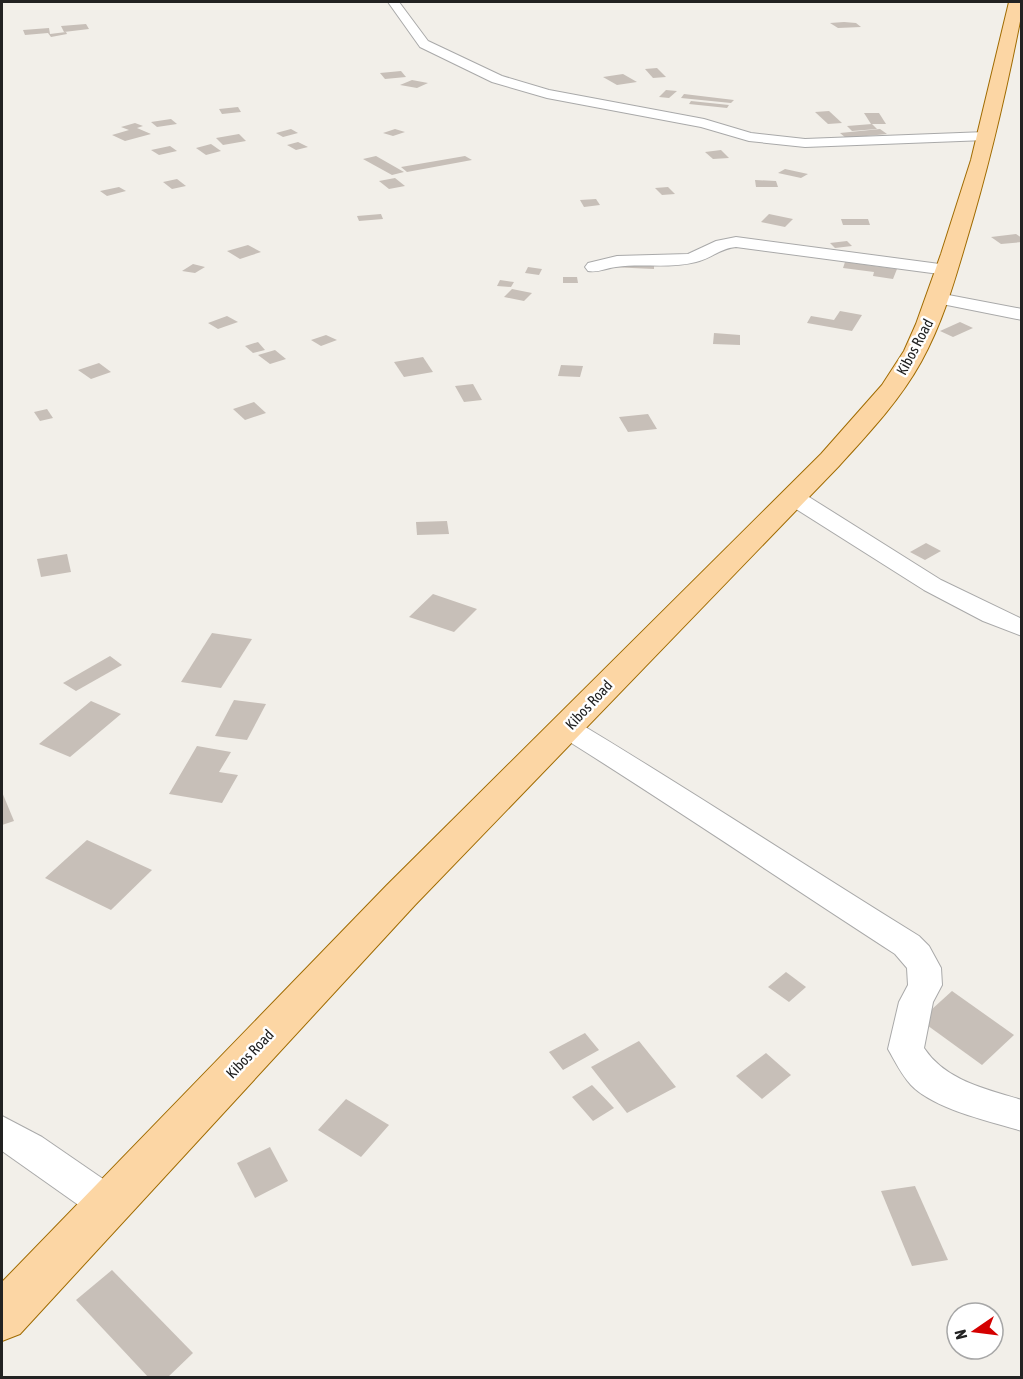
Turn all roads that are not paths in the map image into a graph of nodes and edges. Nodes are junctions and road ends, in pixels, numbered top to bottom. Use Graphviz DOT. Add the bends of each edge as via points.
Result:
graph roads {
  1 [pos="393,2"];
  2 [pos="1016,2"];
  3 [pos="986,136"];
  4 [pos="594,267"];
  5 [pos="942,284"];
  6 [pos="1022,315"];
  7 [pos="793,497"];
  8 [pos="1022,628"];
  9 [pos="567,728"];
  10 [pos="1022,1116"];
  11 [pos="2,1132"];
  12 [pos="108,1204"];
  13 [pos="2,1317"];
  1 -- 3 [label="street" via="418,38 430,48 497,79 547,94 704,123 771,141 842,143"];
  2 -- 3 [label="main road, Kibos Road"];
  3 -- 5 [label="main road, Kibos Road" via="970,201"];
  4 -- 5 [label="street" via="620,260 687,259 714,246 736,242"];
  5 -- 6 [label="street"];
  5 -- 7 [label="main road, Kibos Road" via="929,326 879,406"];
  7 -- 8 [label="street" via="939,589 989,616"];
  7 -- 9 [label="main road, Kibos Road"];
  9 -- 10 [label="street" via="918,955 925,986 916,1002 906,1049 914,1063 947,1090"];
  9 -- 12 [label="main road, Kibos Road" via="393,904"];
  11 -- 12 [label="street"];
  12 -- 13 [label="main road, Kibos Road"];
}
